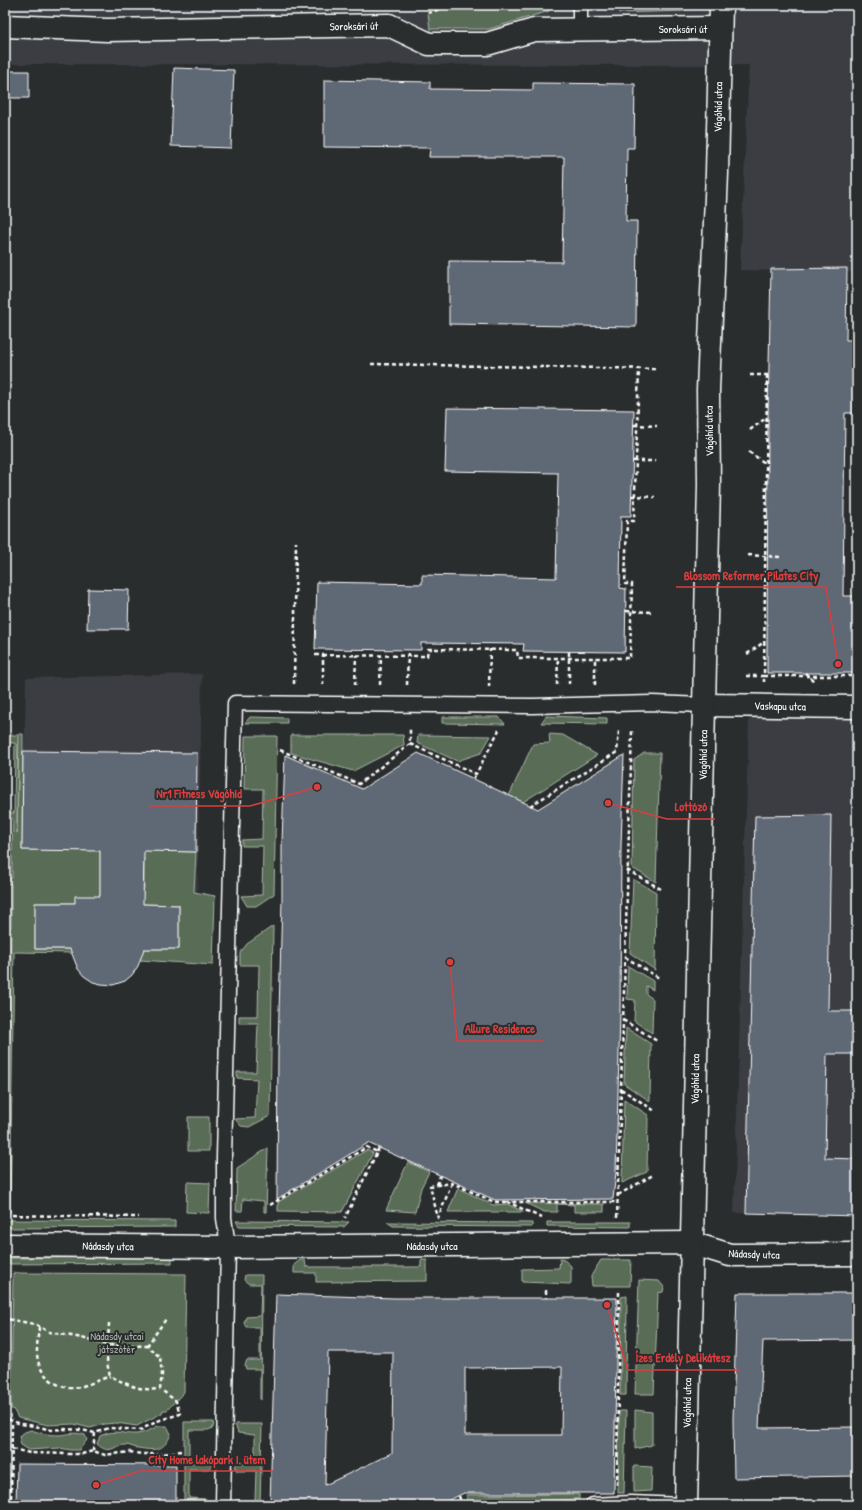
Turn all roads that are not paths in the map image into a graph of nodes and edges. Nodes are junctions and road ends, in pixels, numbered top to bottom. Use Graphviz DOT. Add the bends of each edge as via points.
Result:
graph roads {
  1 [pos="580,5"];
  2 [pos="721,5"];
  3 [pos="5,26"];
  4 [pos="720,28"];
  5 [pos="580,29"];
  6 [pos="703,705"];
  7 [pos="857,707"];
  8 [pos="691,1243"];
  9 [pos="5,1245"];
  10 [pos="228,1247"];
  11 [pos="857,1254"];
  12 [pos="223,1505"];
  13 [pos="594,1505"];
  14 [pos="682,1505"];
  15 [pos="686,1505"];
  1 -- 5 [label="lane"];
  2 -- 4 [label="street, Vágóhíd utca"];
  3 -- 5 [label="street, Soroksári út" via="106,30 389,25 428,44 487,44 534,30"];
  4 -- 5 [label="street, Soroksári út"];
  4 -- 6 [label="street, Vágóhíd utca" via="708,390 709,485"];
  6 -- 7 [label="street, Vaskapu utca"];
  6 -- 8 [label="street, Vágóhíd utca"];
  6 -- 10 [label="lane" via="235,703 224,1157 224,1218"];
  8 -- 10 [label="street, Nádasdy utca"];
  8 -- 11 [label="street, Nádasdy utca" via="730,1255"];
  8 -- 15 [label="street, Vágóhíd utca"];
  9 -- 10 [label="street, Nádasdy utca"];
  10 -- 12 [label="lane"];
  13 -- 14 [label="lane"];
}
